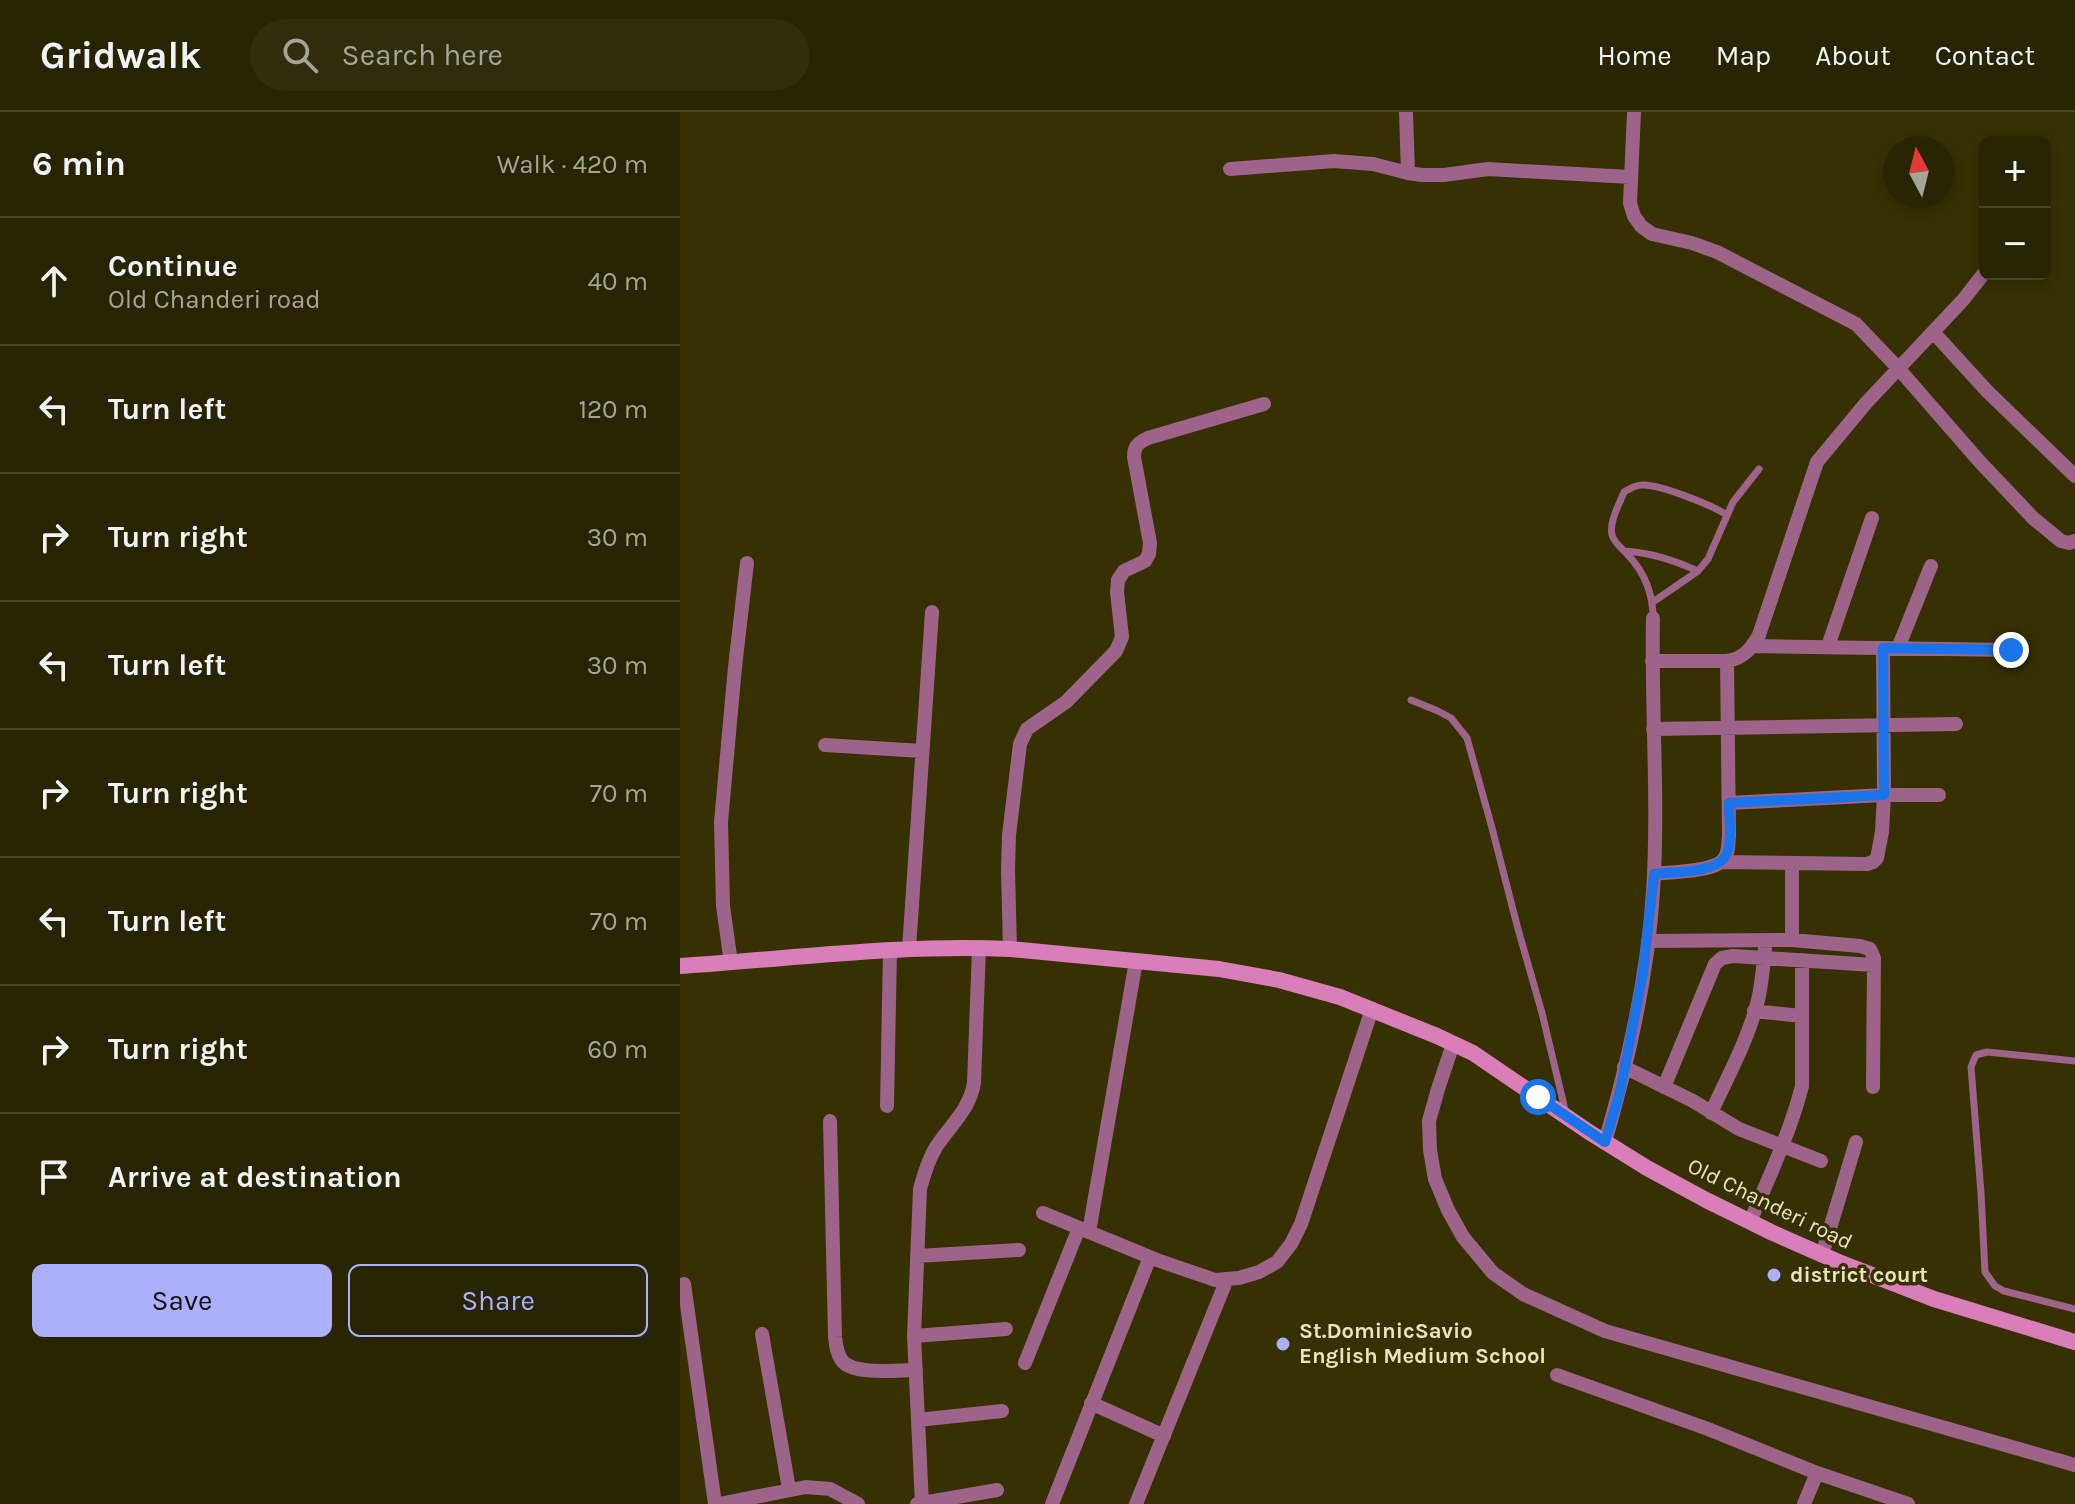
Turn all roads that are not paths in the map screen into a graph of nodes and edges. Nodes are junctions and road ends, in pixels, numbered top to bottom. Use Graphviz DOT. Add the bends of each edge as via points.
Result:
graph roads {
  1 [pos="1406,112"];
  2 [pos="1634,112"];
  3 [pos="1230,169"];
  4 [pos="1408,173"];
  5 [pos="1630,177"];
  6 [pos="1979,280"];
  7 [pos="1934,333"];
  8 [pos="1898,368"];
  9 [pos="1264,404"];
  10 [pos="1759,469"];
  11 [pos="2075,476"];
  12 [pos="1727,515"];
  13 [pos="1872,518"];
  14 [pos="2075,541"];
  15 [pos="1625,551"];
  16 [pos="747,563"];
  17 [pos="1931,566"];
  18 [pos="1698,571"];
  19 [pos="1653,602"];
  20 [pos="932,612"];
  21 [pos="1653,618"];
  22 [pos="1752,646"];
  23 [pos="1828,646"];
  24 [pos="1890,648"];
  25 [pos="2011,650"];
  26 [pos="1652,661"];
  27 [pos="1727,661"];
  28 [pos="1411,700"];
  29 [pos="1956,724"];
  30 [pos="1884,726"];
  31 [pos="1728,728"];
  32 [pos="1653,729"];
  33 [pos="825,745"];
  34 [pos="922,751"];
  35 [pos="1884,795"];
  36 [pos="1939,795"];
  37 [pos="1729,803"];
  38 [pos="1722,862"];
  39 [pos="1792,863"];
  40 [pos="1654,874"];
  41 [pos="1765,940"];
  42 [pos="1792,940"];
  43 [pos="1648,941"];
  44 [pos="979,948"];
  45 [pos="909,949"];
  46 [pos="1010,949"];
  47 [pos="890,951"];
  48 [pos="1764,957"];
  49 [pos="1802,960"];
  50 [pos="1136,961"];
  51 [pos="731,963"];
  52 [pos="1874,965"];
  53 [pos="680,966"];
  54 [pos="1372,1009"];
  55 [pos="1754,1011"];
  56 [pos="1801,1016"];
  57 [pos="1463,1049"];
  58 [pos="2075,1061"];
  59 [pos="1624,1067"];
  60 [pos="1664,1087"];
  61 [pos="1873,1087"];
  62 [pos="887,1106"];
  63 [pos="1711,1113"];
  64 [pos="1567,1116"];
  65 [pos="830,1121"];
  66 [pos="1605,1142"];
  67 [pos="1856,1142"];
  68 [pos="1782,1146"];
  69 [pos="1821,1161"];
  70 [pos="1043,1213"];
  71 [pos="1750,1222"];
  72 [pos="1084,1230"];
  73 [pos="1019,1250"];
  74 [pos="1822,1255"];
  75 [pos="917,1256"];
  76 [pos="1150,1257"];
  77 [pos="1227,1279"];
  78 [pos="684,1284"];
  79 [pos="2075,1309"];
  80 [pos="1006,1329"];
  81 [pos="762,1334"];
  82 [pos="914,1336"];
  83 [pos="2075,1342"];
  84 [pos="1025,1363"];
  85 [pos="916,1370"];
  86 [pos="1557,1375"];
  87 [pos="1091,1403"];
  88 [pos="1002,1411"];
  89 [pos="918,1420"];
  90 [pos="1164,1436"];
  91 [pos="2075,1465"];
  92 [pos="1817,1473"];
  93 [pos="789,1489"];
  94 [pos="997,1490"];
  95 [pos="754,1500"];
  96 [pos="844,1500"];
  97 [pos="717,1504"];
  98 [pos="858,1504"];
  99 [pos="920,1504"];
  100 [pos="1052,1504"];
  101 [pos="1136,1504"];
  102 [pos="1804,1504"];
  103 [pos="1908,1504"];
  1 -- 4 [label="street"];
  2 -- 5 [label="street"];
  3 -- 4 [label="street" via="1334,161"];
  4 -- 5 [label="street" via="1488,169"];
  5 -- 8 [label="street" via="1634,216 1652,234 1717,252 1840,315 1856,324"];
  6 -- 7 [label="street"];
  7 -- 8 [label="street"];
  7 -- 11 [label="street"];
  8 -- 14 [label="street" via="2033,518 2061,541"];
  8 -- 22 [label="street" via="1817,462"];
  9 -- 46 [label="street" via="1148,438 1134,448 1149,554 1118,580 1122,637 1116,651 1066,702 1027,729 1020,744 1009,835"];
  10 -- 12 [label="lane"];
  12 -- 15 [label="lane" via="1653,486 1631,488 1624,492 1612,524 1612,535"];
  12 -- 18 [label="lane"];
  13 -- 23 [label="street"];
  15 -- 18 [label="lane" via="1650,553"];
  15 -- 19 [label="lane" via="1638,566"];
  16 -- 51 [label="street" via="721,822"];
  17 -- 24 [label="street"];
  18 -- 19 [label="lane"];
  19 -- 21 [label="lane"];
  20 -- 34 [label="street"];
  21 -- 26 [label="street"];
  22 -- 23 [label="street"];
  22 -- 27 [label="street"];
  23 -- 24 [label="street"];
  24 -- 25 [label="street"];
  24 -- 30 [label="street"];
  26 -- 27 [label="street"];
  26 -- 32 [label="street"];
  27 -- 31 [label="street"];
  28 -- 64 [label="lane" via="1451,718 1467,738"];
  29 -- 30 [label="street"];
  30 -- 31 [label="street"];
  30 -- 35 [label="street"];
  31 -- 32 [label="street"];
  31 -- 37 [label="street"];
  32 -- 40 [label="street"];
  33 -- 34 [label="street"];
  34 -- 45 [label="street"];
  35 -- 36 [label="street"];
  35 -- 37 [label="street"];
  35 -- 39 [label="street" via="1880,848 1873,862"];
  37 -- 38 [label="street" via="1728,852"];
  38 -- 39 [label="street"];
  38 -- 40 [label="street"];
  39 -- 42 [label="street"];
  40 -- 43 [label="street"];
  41 -- 42 [label="street"];
  41 -- 43 [label="street"];
  41 -- 48 [label="street"];
  42 -- 52 [label="street" via="1866,947 1873,952"];
  43 -- 59 [label="street"];
  44 -- 45 [label="street, Old Chanderi road"];
  44 -- 46 [label="street, Old Chanderi road"];
  44 -- 75 [label="street" via="974,1083 966,1108 926,1168"];
  45 -- 47 [label="street, Old Chanderi road"];
  46 -- 50 [label="street, Old Chanderi road"];
  47 -- 51 [label="street, Old Chanderi road"];
  47 -- 62 [label="street"];
  48 -- 49 [label="street"];
  48 -- 55 [label="street"];
  48 -- 60 [label="street" via="1718,961"];
  49 -- 52 [label="street"];
  49 -- 56 [label="street"];
  50 -- 54 [label="street, Old Chanderi road" via="1279,980"];
  50 -- 72 [label="street"];
  51 -- 53 [label="street, Old Chanderi road"];
  52 -- 61 [label="street"];
  54 -- 57 [label="street, Old Chanderi road"];
  54 -- 77 [label="street" via="1291,1244 1277,1262 1259,1272"];
  55 -- 56 [label="street"];
  55 -- 63 [label="street"];
  56 -- 68 [label="street" via="1802,1086"];
  57 -- 64 [label="street, Old Chanderi road"];
  57 -- 91 [label="street" via="1438,1089 1429,1121 1435,1179 1463,1237 1493,1273 1523,1294 1605,1331"];
  58 -- 79 [label="lane" via="1987,1052 1976,1055 1971,1067 1985,1272 2004,1291"];
  59 -- 60 [label="street"];
  59 -- 66 [label="street"];
  60 -- 63 [label="street"];
  63 -- 68 [label="street"];
  64 -- 66 [label="street, Old Chanderi road"];
  65 -- 85 [label="street" via="837,1349 850,1367"];
  66 -- 71 [label="street, Old Chanderi road"];
  67 -- 74 [label="street"];
  68 -- 69 [label="street"];
  68 -- 71 [label="street"];
  70 -- 72 [label="street"];
  71 -- 74 [label="street, Old Chanderi road"];
  72 -- 76 [label="street"];
  72 -- 84 [label="street"];
  73 -- 75 [label="street"];
  74 -- 83 [label="street, Old Chanderi road" via="1934,1299"];
  75 -- 82 [label="street"];
  76 -- 77 [label="street" via="1215,1280"];
  76 -- 87 [label="street"];
  77 -- 90 [label="street"];
  78 -- 97 [label="street"];
  80 -- 82 [label="street"];
  81 -- 93 [label="street"];
  82 -- 85 [label="street"];
  85 -- 89 [label="street"];
  86 -- 92 [label="street"];
  87 -- 90 [label="street"];
  87 -- 100 [label="street"];
  88 -- 89 [label="street"];
  89 -- 99 [label="street"];
  90 -- 101 [label="street"];
  92 -- 102 [label="street"];
  92 -- 103 [label="street"];
  93 -- 95 [label="street"];
  93 -- 96 [label="street" via="820,1487"];
  94 -- 99 [label="street"];
  95 -- 97 [label="street"];
  96 -- 98 [label="street"];
}
